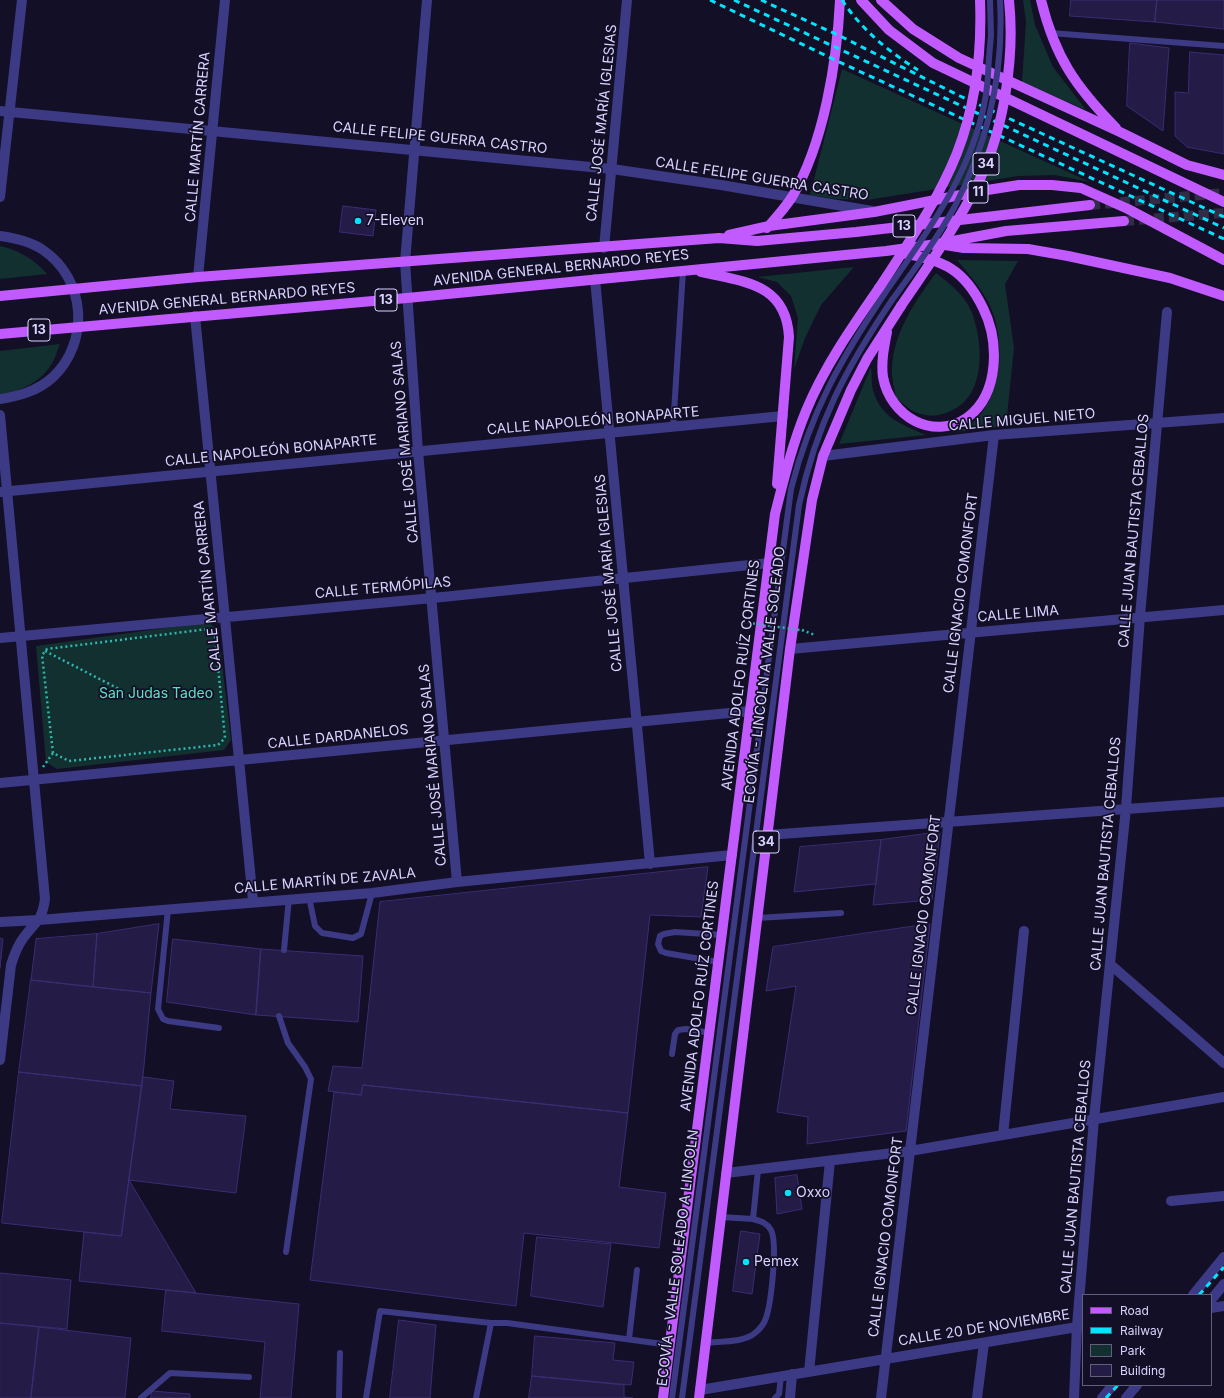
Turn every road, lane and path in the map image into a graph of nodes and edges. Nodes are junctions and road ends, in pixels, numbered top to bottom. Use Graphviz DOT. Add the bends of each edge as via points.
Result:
graph roads {
  1 [pos="22,0"];
  2 [pos="225,0"];
  3 [pos="427,0"];
  4 [pos="627,0"];
  5 [pos="840,0"];
  6 [pos="861,0"];
  7 [pos="881,0"];
  8 [pos="980,0"];
  9 [pos="990,0"];
  10 [pos="1000,0"];
  11 [pos="1009,0"];
  12 [pos="1041,0"];
  13 [pos="1050,33"];
  14 [pos="1224,46"];
  15 [pos="5,111"];
  16 [pos="212,131"];
  17 [pos="1120,132"];
  18 [pos="414,149"];
  19 [pos="612,169"];
  20 [pos="1224,175"];
  21 [pos="0,197"];
  22 [pos="792,198"];
  23 [pos="1224,202"];
  24 [pos="1090,205"];
  25 [pos="874,212"];
  26 [pos="1124,221"];
  27 [pos="769,226"];
  28 [pos="0,236"];
  29 [pos="719,238"];
  30 [pos="757,241"];
  31 [pos="937,244"];
  32 [pos="604,248"];
  33 [pos="886,251"];
  34 [pos="1224,260"];
  35 [pos="405,262"];
  36 [pos="688,270"];
  37 [pos="198,277"];
  38 [pos="595,279"];
  39 [pos="74,288"];
  40 [pos="882,290"];
  41 [pos="0,296"];
  42 [pos="1224,296"];
  43 [pos="407,298"];
  44 [pos="897,303"];
  45 [pos="1167,312"];
  46 [pos="195,316"];
  47 [pos="79,326"];
  48 [pos="888,326"];
  49 [pos="0,334"];
  50 [pos="0,399"];
  51 [pos="0,415"];
  52 [pos="783,416"];
  53 [pos="1224,418"];
  54 [pos="1157,422"];
  55 [pos="673,428"];
  56 [pos="610,434"];
  57 [pos="994,435"];
  58 [pos="418,451"];
  59 [pos="823,456"];
  60 [pos="211,471"];
  61 [pos="4,491"];
  62 [pos="775,514"];
  63 [pos="769,563"];
  64 [pos="623,577"];
  65 [pos="748,595"];
  66 [pos="432,598"];
  67 [pos="1224,610"];
  68 [pos="1140,616"];
  69 [pos="225,617"];
  70 [pos="971,632"];
  71 [pos="21,636"];
  72 [pos="819,637"];
  73 [pos="0,638"];
  74 [pos="790,649"];
  75 [pos="45,651"];
  76 [pos="121,690"];
  77 [pos="750,711"];
  78 [pos="636,721"];
  79 [pos="444,740"];
  80 [pos="239,760"];
  81 [pos="35,780"];
  82 [pos="0,783"];
  83 [pos="1224,802"];
  84 [pos="1126,808"];
  85 [pos="949,821"];
  86 [pos="767,835"];
  87 [pos="732,855"];
  88 [pos="650,864"];
  89 [pos="457,882"];
  90 [pos="372,893"];
  91 [pos="309,897"];
  92 [pos="289,898"];
  93 [pos="253,901"];
  94 [pos="168,909"];
  95 [pos="841,913"];
  96 [pos="757,918"];
  97 [pos="40,920"];
  98 [pos="0,922"];
  99 [pos="1024,931"];
  100 [pos="722,935"];
  101 [pos="284,950"];
  102 [pos="718,962"];
  103 [pos="1111,965"];
  104 [pos="279,1016"];
  105 [pos="219,1028"];
  106 [pos="710,1033"];
  107 [pos="672,1054"];
  108 [pos="0,1060"];
  109 [pos="1224,1063"];
  110 [pos="1224,1097"];
  111 [pos="1094,1119"];
  112 [pos="1004,1135"];
  113 [pos="910,1152"];
  114 [pos="830,1161"];
  115 [pos="758,1170"];
  116 [pos="726,1173"];
  117 [pos="1224,1196"];
  118 [pos="1171,1201"];
  119 [pos="721,1216"];
  120 [pos="753,1219"];
  121 [pos="286,1252"];
  122 [pos="1224,1257"];
  123 [pos="637,1270"];
  124 [pos="1224,1284"];
  125 [pos="1082,1294"];
  126 [pos="1194,1294"];
  127 [pos="1082,1296"];
  128 [pos="1212,1299"];
  129 [pos="1224,1306"];
  130 [pos="1212,1308"];
  131 [pos="491,1323"];
  132 [pos="1080,1326"];
  133 [pos="630,1339"];
  134 [pos="705,1342"];
  135 [pos="984,1343"];
  136 [pos="670,1345"];
  137 [pos="340,1353"];
  138 [pos="886,1358"];
  139 [pos="809,1372"];
  140 [pos="792,1374"];
  141 [pos="781,1376"];
  142 [pos="249,1377"];
  143 [pos="1113,1386"];
  144 [pos="1136,1386"];
  145 [pos="699,1394"];
  146 [pos="141,1398"];
  147 [pos="339,1398"];
  148 [pos="366,1398"];
  149 [pos="476,1398"];
  150 [pos="663,1398"];
  151 [pos="672,1398"];
  152 [pos="682,1398"];
  153 [pos="775,1398"];
  154 [pos="790,1398"];
  155 [pos="881,1398"];
  156 [pos="977,1398"];
  157 [pos="1074,1398"];
  158 [pos="1102,1398"];
  159 [pos="1126,1398"];
  1 -- 15 [label="street"];
  2 -- 16 [label="street, CALLE MARTÍN CARRERA"];
  3 -- 18 [label="street, CALLE JOSÉ MARIANO SALAS"];
  4 -- 19 [label="street, CALLE JOSÉ MARÍA IGLESIAS"];
  5 -- 22 [label="main road" via="835,60 818,133"];
  6 -- 23 [label="main road" via="889,30 933,63"];
  7 -- 17 [label="main road" via="913,29 959,58"];
  8 -- 40 [label="main road, AVENIDA ADOLFO RUÍZ CORTINES / 34, bridge" via="980,40 975,86 964,135 945,179"];
  9 -- 40 [label="lane, ECOVÍA - VALLE SOLEADO A LINCOLN, bridge" via="991,35 985,100 967,158 946,201 924,237"];
  10 -- 44 [label="lane, ECOVÍA - LINCOLN A VALLE SOLEADO, bridge" via="997,82 981,147 954,207"];
  11 -- 44 [label="main road, 34, bridge" via="1008,73 1002,110 989,155 980,179 950,233"];
  12 -- 13 [label="main road"];
  13 -- 14 [label="lane"];
  13 -- 17 [label="main road" via="1069,73"];
  15 -- 16 [label="street, CALLE FELIPE GUERRA CASTRO"];
  15 -- 21 [label="street"];
  16 -- 18 [label="street, CALLE FELIPE GUERRA CASTRO"];
  16 -- 37 [label="street, CALLE MARTÍN CARRERA"];
  17 -- 20 [label="main road" via="1187,165"];
  18 -- 19 [label="street, CALLE FELIPE GUERRA CASTRO"];
  18 -- 35 [label="street, CALLE JOSÉ MARIANO SALAS"];
  19 -- 22 [label="street, CALLE FELIPE GUERRA CASTRO"];
  19 -- 32 [label="street, CALLE JOSÉ MARÍA IGLESIAS"];
  22 -- 25 [label="street, CALLE FELIPE GUERRA CASTRO"];
  22 -- 27 [label="main road"];
  24 -- 30 [label="main road, AVENIDA GENERAL BERNARDO REYES / 13"];
  25 -- 27 [label="main road, 11"];
  25 -- 34 [label="main road, 11" via="1020,185 1081,188 1128,209"];
  26 -- 31 [label="main road, AVENIDA GENERAL BERNARDO REYES / 13" via="1006,231"];
  27 -- 29 [label="main road, 11"];
  27 -- 30 [label="main road"];
  28 -- 39 [label="street" via="20,239 43,249 62,266"];
  29 -- 30 [label="main road, AVENIDA GENERAL BERNARDO REYES / 13"];
  29 -- 32 [label="main road, AVENIDA GENERAL BERNARDO REYES / 13"];
  31 -- 33 [label="main road, AVENIDA GENERAL BERNARDO REYES / 13"];
  31 -- 42 [label="main road" via="964,248 1028,249 1068,256 1170,278"];
  32 -- 35 [label="main road, AVENIDA GENERAL BERNARDO REYES / 13"];
  33 -- 36 [label="main road, AVENIDA GENERAL BERNARDO REYES / 13"];
  33 -- 48 [label="main road" via="925,257 950,267 968,284 987,317 993,338 992,377 986,394 968,416 955,424 941,426 920,423 901,413 892,403 883,377"];
  35 -- 37 [label="main road, AVENIDA GENERAL BERNARDO REYES / 13"];
  35 -- 43 [label="street, CALLE JOSÉ MARIANO SALAS"];
  36 -- 38 [label="main road, AVENIDA GENERAL BERNARDO REYES / 13"];
  36 -- 52 [label="main road" via="751,284 774,296 781,304 788,323 789,336"];
  36 -- 55 [label="lane"];
  37 -- 39 [label="main road, AVENIDA GENERAL BERNARDO REYES / 13"];
  38 -- 43 [label="main road, AVENIDA GENERAL BERNARDO REYES / 13"];
  38 -- 56 [label="street, CALLE JOSÉ MARÍA IGLESIAS"];
  39 -- 41 [label="main road, AVENIDA GENERAL BERNARDO REYES / 13"];
  39 -- 47 [label="street"];
  40 -- 62 [label="main road, AVENIDA ADOLFO RUÍZ CORTINES / 34" via="842,342 806,412 791,453"];
  40 -- 151 [label="lane, ECOVÍA - VALLE SOLEADO A LINCOLN" via="820,402 805,440 791,489"];
  43 -- 46 [label="main road, AVENIDA GENERAL BERNARDO REYES / 13"];
  43 -- 58 [label="street, CALLE JOSÉ MARIANO SALAS"];
  44 -- 48 [label="main road, 34"];
  44 -- 152 [label="lane, ECOVÍA - LINCOLN A VALLE SOLEADO" via="853,360 828,410 811,457 799,505"];
  45 -- 54 [label="street, CALLE JUAN BAUTISTA CEBALLOS"];
  46 -- 47 [label="main road, AVENIDA GENERAL BERNARDO REYES / 13"];
  46 -- 60 [label="street, CALLE MARTÍN CARRERA"];
  47 -- 49 [label="main road, AVENIDA GENERAL BERNARDO REYES / 13"];
  47 -- 50 [label="street" via="74,346 65,363 52,378 18,397"];
  48 -- 59 [label="main road, 34" via="851,390"];
  51 -- 61 [label="street"];
  52 -- 55 [label="street, CALLE NAPOLEÓN BONAPARTE"];
  52 -- 62 [label="main road"];
  53 -- 54 [label="street, CALLE MIGUEL NIETO"];
  54 -- 57 [label="street, CALLE MIGUEL NIETO"];
  54 -- 68 [label="street, CALLE JUAN BAUTISTA CEBALLOS"];
  55 -- 56 [label="street, CALLE NAPOLEÓN BONAPARTE"];
  56 -- 58 [label="street, CALLE NAPOLEÓN BONAPARTE"];
  56 -- 64 [label="street, CALLE JOSÉ MARÍA IGLESIAS"];
  57 -- 59 [label="street, CALLE MIGUEL NIETO"];
  57 -- 70 [label="street, CALLE IGNACIO COMONFORT"];
  58 -- 60 [label="street, CALLE NAPOLEÓN BONAPARTE"];
  58 -- 66 [label="street, CALLE JOSÉ MARIANO SALAS"];
  59 -- 74 [label="main road, 34" via="812,500"];
  60 -- 61 [label="street, CALLE NAPOLEÓN BONAPARTE"];
  60 -- 69 [label="street, CALLE MARTÍN CARRERA"];
  61 -- 71 [label="street"];
  62 -- 63 [label="main road, AVENIDA ADOLFO RUÍZ CORTINES / 34"];
  63 -- 64 [label="street, CALLE TERMÓPILAS"];
  63 -- 77 [label="main road, AVENIDA ADOLFO RUÍZ CORTINES / 34"];
  64 -- 66 [label="street, CALLE TERMÓPILAS"];
  64 -- 78 [label="street, CALLE JOSÉ MARÍA IGLESIAS"];
  65 -- 72 [label="path, bridge" via="743,622 800,630"];
  66 -- 69 [label="street, CALLE TERMÓPILAS"];
  66 -- 79 [label="street, CALLE JOSÉ MARIANO SALAS"];
  67 -- 68 [label="street, CALLE LIMA"];
  68 -- 70 [label="street, CALLE LIMA"];
  68 -- 84 [label="street, CALLE JUAN BAUTISTA CEBALLOS"];
  69 -- 71 [label="street, CALLE TERMÓPILAS"];
  69 -- 80 [label="street, CALLE MARTÍN CARRERA"];
  70 -- 74 [label="street, CALLE LIMA"];
  70 -- 85 [label="street, CALLE IGNACIO COMONFORT"];
  71 -- 73 [label="street, CALLE TERMÓPILAS"];
  71 -- 81 [label="street"];
  74 -- 86 [label="main road, 34"];
  75 -- 75 [label="path" via="42,655 53,753 69,761 218,745 225,738 215,636 208,629"];
  75 -- 76 [label="path"];
  77 -- 78 [label="street, CALLE DARDANELOS"];
  77 -- 87 [label="main road, AVENIDA ADOLFO RUÍZ CORTINES / 34"];
  78 -- 79 [label="street, CALLE DARDANELOS"];
  78 -- 88 [label="street, CALLE JOSÉ MARÍA IGLESIAS"];
  79 -- 80 [label="street, CALLE DARDANELOS"];
  79 -- 89 [label="street, CALLE JOSÉ MARIANO SALAS"];
  80 -- 81 [label="street, CALLE DARDANELOS"];
  80 -- 93 [label="street, CALLE MARTÍN CARRERA"];
  81 -- 82 [label="street, CALLE DARDANELOS"];
  81 -- 97 [label="street" via="45,889 44,910"];
  83 -- 84 [label="street"];
  84 -- 85 [label="street"];
  84 -- 103 [label="street, CALLE JUAN BAUTISTA CEBALLOS"];
  85 -- 86 [label="street"];
  85 -- 113 [label="street, CALLE IGNACIO COMONFORT"];
  86 -- 96 [label="main road, 34"];
  87 -- 88 [label="street, CALLE MARTÍN DE ZAVALA"];
  87 -- 100 [label="main road, AVENIDA ADOLFO RUÍZ CORTINES / 34"];
  88 -- 89 [label="street, CALLE MARTÍN DE ZAVALA"];
  89 -- 90 [label="street, CALLE MARTÍN DE ZAVALA"];
  90 -- 91 [label="street, CALLE MARTÍN DE ZAVALA"];
  90 -- 91 [label="lane" via="361,934 354,938 322,933 315,926"];
  91 -- 92 [label="street, CALLE MARTÍN DE ZAVALA"];
  92 -- 93 [label="street, CALLE MARTÍN DE ZAVALA"];
  92 -- 101 [label="lane"];
  93 -- 94 [label="street, CALLE MARTÍN DE ZAVALA"];
  94 -- 97 [label="street, CALLE MARTÍN DE ZAVALA"];
  94 -- 105 [label="lane" via="158,1009 163,1019 168,1021"];
  95 -- 96 [label="lane"];
  96 -- 116 [label="main road, 34"];
  97 -- 98 [label="street, CALLE MARTÍN DE ZAVALA"];
  97 -- 108 [label="street" via="24,937 11,965"];
  99 -- 112 [label="street"];
  100 -- 102 [label="main road, AVENIDA ADOLFO RUÍZ CORTINES / 34"];
  100 -- 102 [label="lane" via="669,932 660,936 658,944 661,951 666,953"];
  102 -- 106 [label="main road, AVENIDA ADOLFO RUÍZ CORTINES / 34"];
  103 -- 109 [label="street"];
  103 -- 111 [label="street, CALLE JUAN BAUTISTA CEBALLOS"];
  104 -- 121 [label="lane" via="288,1043 311,1079"];
  106 -- 107 [label="lane" via="678,1030"];
  106 -- 136 [label="main road, AVENIDA ADOLFO RUÍZ CORTINES / 34"];
  110 -- 111 [label="street"];
  111 -- 112 [label="street"];
  111 -- 125 [label="street, CALLE JUAN BAUTISTA CEBALLOS"];
  112 -- 113 [label="street"];
  113 -- 114 [label="street"];
  113 -- 138 [label="street, CALLE IGNACIO COMONFORT"];
  114 -- 115 [label="street"];
  114 -- 139 [label="street"];
  115 -- 116 [label="street"];
  115 -- 120 [label="lane"];
  116 -- 119 [label="main road, 34"];
  117 -- 118 [label="street"];
  119 -- 120 [label="lane"];
  119 -- 134 [label="main road, 34"];
  120 -- 134 [label="lane" via="768,1226 773,1237 771,1295 763,1325 749,1337 741,1340"];
  122 -- 126 [label="street"];
  123 -- 133 [label="lane"];
  124 -- 128 [label="street"];
  127 -- 132 [label="street, CALLE JUAN BAUTISTA CEBALLOS"];
  129 -- 130 [label="street"];
  131 -- 133 [label="lane"];
  131 -- 148 [label="lane" via="380,1311"];
  131 -- 149 [label="lane"];
  132 -- 135 [label="street, CALLE 20 DE NOVIEMBRE"];
  132 -- 157 [label="street, CALLE JUAN BAUTISTA CEBALLOS"];
  133 -- 136 [label="lane"];
  134 -- 145 [label="main road, 34"];
  135 -- 138 [label="street, CALLE 20 DE NOVIEMBRE"];
  135 -- 156 [label="street"];
  136 -- 150 [label="main road, AVENIDA ADOLFO RUÍZ CORTINES / 34"];
  137 -- 147 [label="lane"];
  138 -- 139 [label="street, CALLE 20 DE NOVIEMBRE"];
  138 -- 155 [label="street, CALLE IGNACIO COMONFORT"];
  139 -- 140 [label="street, CALLE 20 DE NOVIEMBRE"];
  140 -- 141 [label="street, CALLE 20 DE NOVIEMBRE"];
  140 -- 154 [label="street"];
  141 -- 145 [label="street, CALLE 20 DE NOVIEMBRE"];
  141 -- 153 [label="lane" via="779,1394"];
  142 -- 146 [label="lane" via="170,1373"];
  143 -- 158 [label="street"];
  144 -- 159 [label="street"];
}
